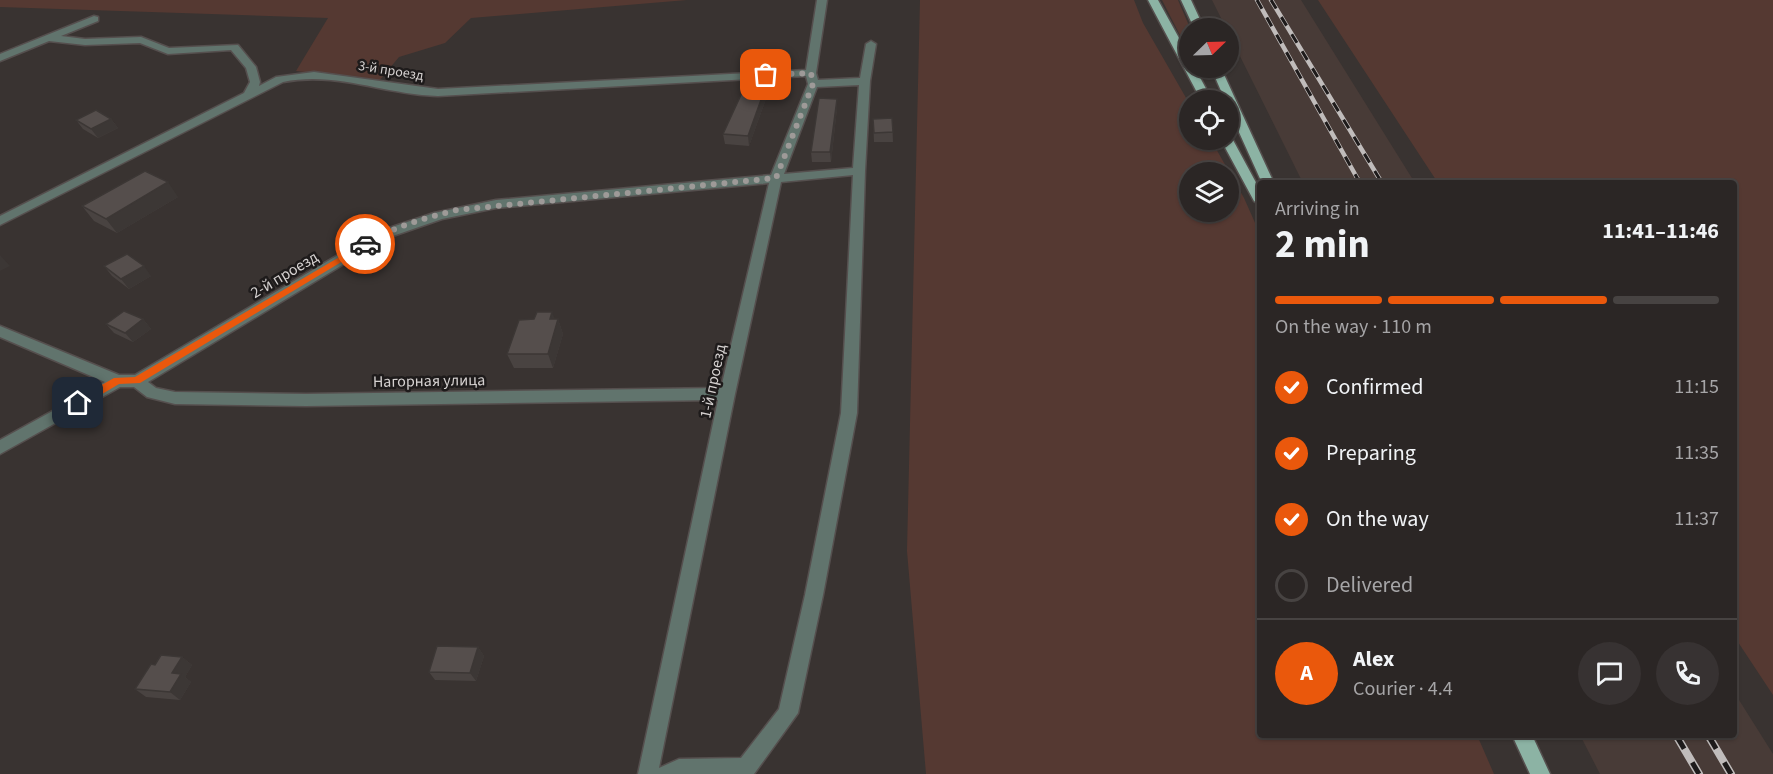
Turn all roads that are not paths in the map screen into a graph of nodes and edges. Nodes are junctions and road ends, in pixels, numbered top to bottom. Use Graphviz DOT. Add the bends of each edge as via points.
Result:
graph roads {
  1 [pos="822,0"];
  2 [pos="1153,0"];
  3 [pos="1185,0"];
  4 [pos="1193,18"];
  5 [pos="94,19"];
  6 [pos="48,38"];
  7 [pos="871,44"];
  8 [pos="0,58"];
  9 [pos="812,78"];
  10 [pos="1221,78"];
  11 [pos="865,81"];
  12 [pos="1201,90"];
  13 [pos="247,97"];
  14 [pos="1232,150"];
  15 [pos="859,171"];
  16 [pos="776,178"];
  17 [pos="1267,180"];
  18 [pos="1257,195"];
  19 [pos="0,221"];
  20 [pos="0,331"];
  21 [pos="118,381"];
  22 [pos="137,381"];
  23 [pos="727,394"];
  24 [pos="0,448"];
  25 [pos="1523,738"];
  26 [pos="648,774"];
  27 [pos="667,774"];
  28 [pos="1540,774"];
  1 -- 9 [label="street, 1-й проезд"];
  2 -- 12 [label="main road"];
  3 -- 4 [label="main road"];
  5 -- 6 [label="street"];
  6 -- 8 [label="street"];
  6 -- 13 [label="street" via="85,42 141,40 168,51 234,47 251,67 255,82"];
  7 -- 11 [label="street"];
  9 -- 11 [label="street, 3-й проезд"];
  9 -- 13 [label="street, 3-й проезд" via="459,92 420,91 298,74"];
  9 -- 16 [label="street, 1-й проезд"];
  10 -- 17 [label="main road"];
  11 -- 15 [label="street"];
  13 -- 19 [label="street, 3-й проезд"];
  14 -- 18 [label="main road"];
  15 -- 16 [label="street, 2-й проезд"];
  15 -- 27 [label="street" via="849,413 788,713 746,768 680,769"];
  16 -- 22 [label="street, 2-й проезд" via="496,204 422,218 382,235"];
  16 -- 23 [label="street, 1-й проезд"];
  20 -- 21 [label="street"];
  21 -- 22 [label="street"];
  21 -- 24 [label="street"];
  22 -- 23 [label="street, Нагорная улица" via="152,393 175,398"];
  23 -- 26 [label="street, 1-й проезд"];
  25 -- 28 [label="main road"];
}
